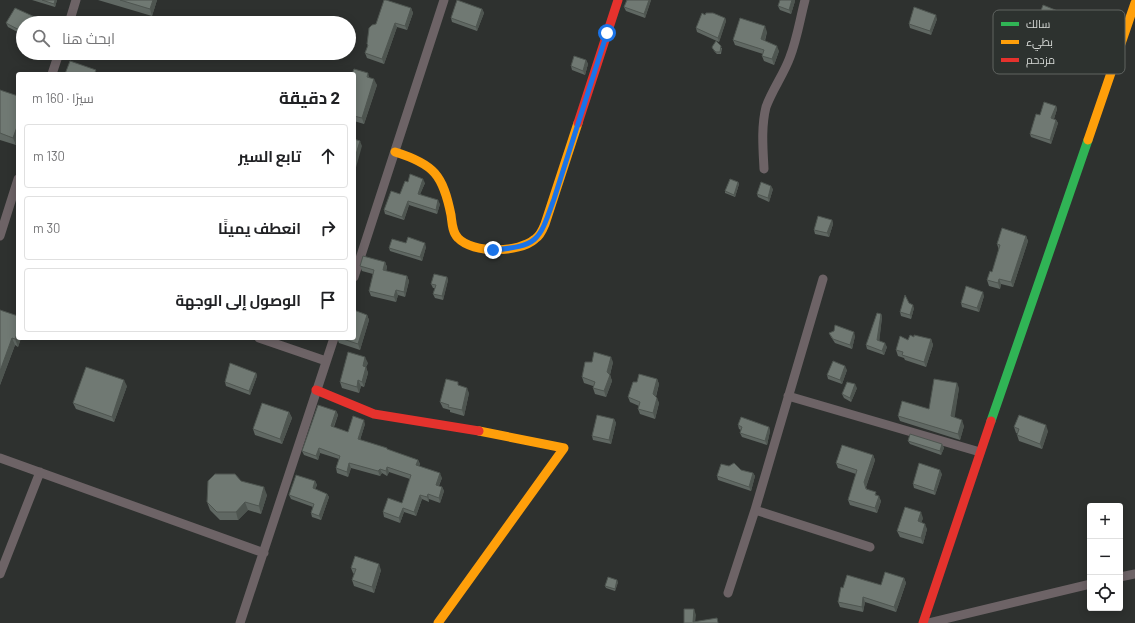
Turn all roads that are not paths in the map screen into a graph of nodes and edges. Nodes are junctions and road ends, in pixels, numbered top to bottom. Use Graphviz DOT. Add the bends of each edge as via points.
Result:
graph roads {
  1 [pos="76,0"];
  2 [pos="444,0"];
  3 [pos="618,0"];
  4 [pos="805,0"];
  5 [pos="1135,3"];
  6 [pos="71,16"];
  7 [pos="1125,32"];
  8 [pos="57,60"];
  9 [pos="53,72"];
  10 [pos="1110,74"];
  11 [pos="395,152"];
  12 [pos="764,169"];
  13 [pos="16,184"];
  14 [pos="4,212"];
  15 [pos="0,236"];
  16 [pos="356,271"];
  17 [pos="822,279"];
  18 [pos="265,340"];
  19 [pos="333,340"];
  20 [pos="326,361"];
  21 [pos="316,390"];
  22 [pos="788,396"];
  23 [pos="980,452"];
  24 [pos="0,458"];
  25 [pos="40,472"];
  26 [pos="754,510"];
  27 [pos="870,547"];
  28 [pos="264,553"];
  29 [pos="0,574"];
  30 [pos="1135,574"];
  31 [pos="1123,576"];
  32 [pos="1087,585"];
  33 [pos="728,593"];
  34 [pos="240,623"];
  35 [pos="438,623"];
  36 [pos="923,623"];
  37 [pos="928,623"];
  1 -- 6 [label="street"];
  2 -- 11 [label="street"];
  3 -- 11 [label="street" via="554,199 545,224 535,241 523,246 493,250 472,246 459,238 454,230 447,193 442,181 430,167"];
  4 -- 12 [label="street" via="790,58 764,117"];
  5 -- 7 [label="street"];
  8 -- 9 [label="street"];
  10 -- 23 [label="street"];
  11 -- 16 [label="street"];
  13 -- 14 [label="street"];
  14 -- 15 [label="street"];
  17 -- 22 [label="street"];
  18 -- 20 [label="street"];
  19 -- 20 [label="street"];
  20 -- 21 [label="street"];
  21 -- 28 [label="street"];
  21 -- 35 [label="street" via="374,414 564,448"];
  22 -- 23 [label="street"];
  22 -- 26 [label="street"];
  23 -- 36 [label="street"];
  24 -- 25 [label="street"];
  25 -- 28 [label="street"];
  25 -- 29 [label="street"];
  26 -- 27 [label="street"];
  26 -- 33 [label="street"];
  28 -- 34 [label="street"];
  30 -- 31 [label="street"];
  32 -- 37 [label="street"];
}
